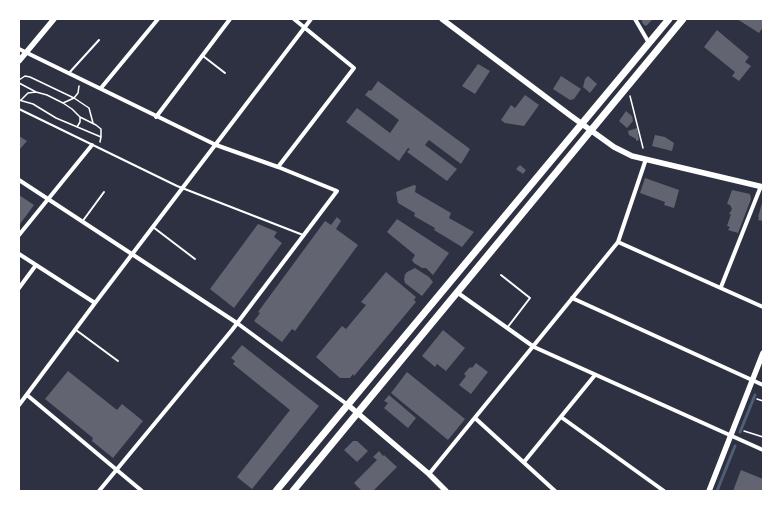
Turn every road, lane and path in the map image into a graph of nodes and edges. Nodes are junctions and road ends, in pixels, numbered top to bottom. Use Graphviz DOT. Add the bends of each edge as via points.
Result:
graph roads {
  1 [pos="54,19"];
  2 [pos="158,19"];
  3 [pos="230,19"];
  4 [pos="294,19"];
  5 [pos="311,19"];
  6 [pos="442,19"];
  7 [pos="635,19"];
  8 [pos="669,19"];
  9 [pos="683,19"];
  10 [pos="305,28"];
  11 [pos="99,40"];
  12 [pos="649,43"];
  13 [pos="19,49"];
  14 [pos="26,53"];
  15 [pos="202,56"];
  16 [pos="19,61"];
  17 [pos="69,73"];
  18 [pos="225,73"];
  19 [pos="81,79"];
  20 [pos="19,82"];
  21 [pos="101,88"];
  22 [pos="36,92"];
  23 [pos="630,96"];
  24 [pos="74,98"];
  25 [pos="20,100"];
  26 [pos="63,103"];
  27 [pos="19,109"];
  28 [pos="80,117"];
  29 [pos="156,117"];
  30 [pos="92,123"];
  31 [pos="582,124"];
  32 [pos="77,127"];
  33 [pos="591,131"];
  34 [pos="100,137"];
  35 [pos="92,145"];
  36 [pos="216,145"];
  37 [pos="99,148"];
  38 [pos="643,148"];
  39 [pos="646,159"];
  40 [pos="278,167"];
  41 [pos="19,180"];
  42 [pos="762,186"];
  43 [pos="182,188"];
  44 [pos="104,192"];
  45 [pos="48,200"];
  46 [pos="82,222"];
  47 [pos="153,227"];
  48 [pos="19,235"];
  49 [pos="303,235"];
  50 [pos="618,242"];
  51 [pos="19,254"];
  52 [pos="132,254"];
  53 [pos="195,259"];
  54 [pos="36,265"];
  55 [pos="501,275"];
  56 [pos="19,288"];
  57 [pos="721,288"];
  58 [pos="458,293"];
  59 [pos="572,298"];
  60 [pos="95,303"];
  61 [pos="763,307"];
  62 [pos="237,323"];
  63 [pos="508,328"];
  64 [pos="75,329"];
  65 [pos="534,347"];
  66 [pos="763,353"];
  67 [pos="118,361"];
  68 [pos="595,375"];
  69 [pos="752,381"];
  70 [pos="763,385"];
  71 [pos="27,395"];
  72 [pos="757,399"];
  73 [pos="763,401"];
  74 [pos="348,405"];
  75 [pos="19,406"];
  76 [pos="357,413"];
  77 [pos="561,417"];
  78 [pos="475,418"];
  79 [pos="744,431"];
  80 [pos="730,436"];
  81 [pos="763,437"];
  82 [pos="763,450"];
  83 [pos="524,462"];
  84 [pos="116,470"];
  85 [pos="429,474"];
  86 [pos="99,491"];
  87 [pos="142,491"];
  88 [pos="276,491"];
  89 [pos="295,491"];
  90 [pos="446,491"];
  91 [pos="555,491"];
  92 [pos="664,491"];
  93 [pos="709,491"];
  1 -- 14 [label="street"];
  2 -- 21 [label="street"];
  3 -- 15 [label="street"];
  4 -- 10 [label="street"];
  5 -- 10 [label="street"];
  6 -- 31 [label="street"];
  7 -- 12 [label="street"];
  8 -- 12 [label="main road"];
  9 -- 33 [label="main road"];
  10 -- 36 [label="street"];
  10 -- 40 [label="street" via="354,68"];
  11 -- 17 [label="lane"];
  12 -- 31 [label="main road"];
  13 -- 14 [label="street"];
  14 -- 16 [label="street"];
  14 -- 17 [label="street"];
  15 -- 18 [label="lane"];
  15 -- 29 [label="street"];
  17 -- 19 [label="street"];
  19 -- 21 [label="street"];
  19 -- 24 [label="path" via="78,93"];
  20 -- 22 [label="path"];
  20 -- 24 [label="path" via="25,76 30,77"];
  21 -- 29 [label="street"];
  22 -- 25 [label="path" via="28,93"];
  22 -- 26 [label="path"];
  23 -- 38 [label="path"];
  24 -- 26 [label="path"];
  24 -- 30 [label="path" via="89,108"];
  25 -- 32 [label="path"];
  26 -- 28 [label="path"];
  27 -- 35 [label="lane"];
  28 -- 30 [label="path"];
  28 -- 32 [label="path"];
  29 -- 36 [label="street"];
  30 -- 34 [label="path" via="101,129"];
  31 -- 33 [label="street"];
  31 -- 74 [label="main road"];
  32 -- 34 [label="path"];
  33 -- 39 [label="street" via="614,147 632,156"];
  33 -- 58 [label="main road"];
  34 -- 37 [label="path"];
  35 -- 37 [label="lane"];
  35 -- 45 [label="street"];
  36 -- 40 [label="street"];
  36 -- 43 [label="street"];
  37 -- 43 [label="lane"];
  39 -- 42 [label="street"];
  39 -- 50 [label="street"];
  40 -- 49 [label="street" via="337,191"];
  41 -- 45 [label="street"];
  42 -- 57 [label="street"];
  43 -- 47 [label="street"];
  43 -- 49 [label="lane"];
  44 -- 46 [label="lane"];
  45 -- 46 [label="street"];
  45 -- 48 [label="street"];
  46 -- 52 [label="street"];
  47 -- 52 [label="street"];
  47 -- 53 [label="lane"];
  49 -- 62 [label="street"];
  50 -- 57 [label="street"];
  50 -- 59 [label="street"];
  51 -- 54 [label="street"];
  52 -- 60 [label="street"];
  52 -- 62 [label="street"];
  54 -- 56 [label="street"];
  54 -- 60 [label="street"];
  55 -- 63 [label="lane" via="530,298"];
  57 -- 61 [label="street"];
  58 -- 63 [label="street"];
  58 -- 76 [label="main road"];
  59 -- 65 [label="street"];
  59 -- 69 [label="street"];
  60 -- 64 [label="street"];
  62 -- 74 [label="street"];
  62 -- 84 [label="street"];
  63 -- 65 [label="street"];
  64 -- 67 [label="lane"];
  64 -- 71 [label="street"];
  65 -- 68 [label="street"];
  65 -- 78 [label="street"];
  66 -- 69 [label="street"];
  68 -- 77 [label="street"];
  68 -- 80 [label="street"];
  69 -- 70 [label="street"];
  69 -- 80 [label="street"];
  71 -- 75 [label="street"];
  71 -- 84 [label="street"];
  72 -- 73 [label="path"];
  74 -- 76 [label="street"];
  74 -- 88 [label="main road"];
  76 -- 85 [label="street"];
  76 -- 89 [label="main road"];
  77 -- 83 [label="street"];
  77 -- 92 [label="street"];
  78 -- 83 [label="street"];
  78 -- 85 [label="street"];
  79 -- 81 [label="path"];
  80 -- 82 [label="street"];
  80 -- 93 [label="street"];
  83 -- 91 [label="street"];
  84 -- 86 [label="street"];
  84 -- 87 [label="street"];
  85 -- 90 [label="street"];
}
